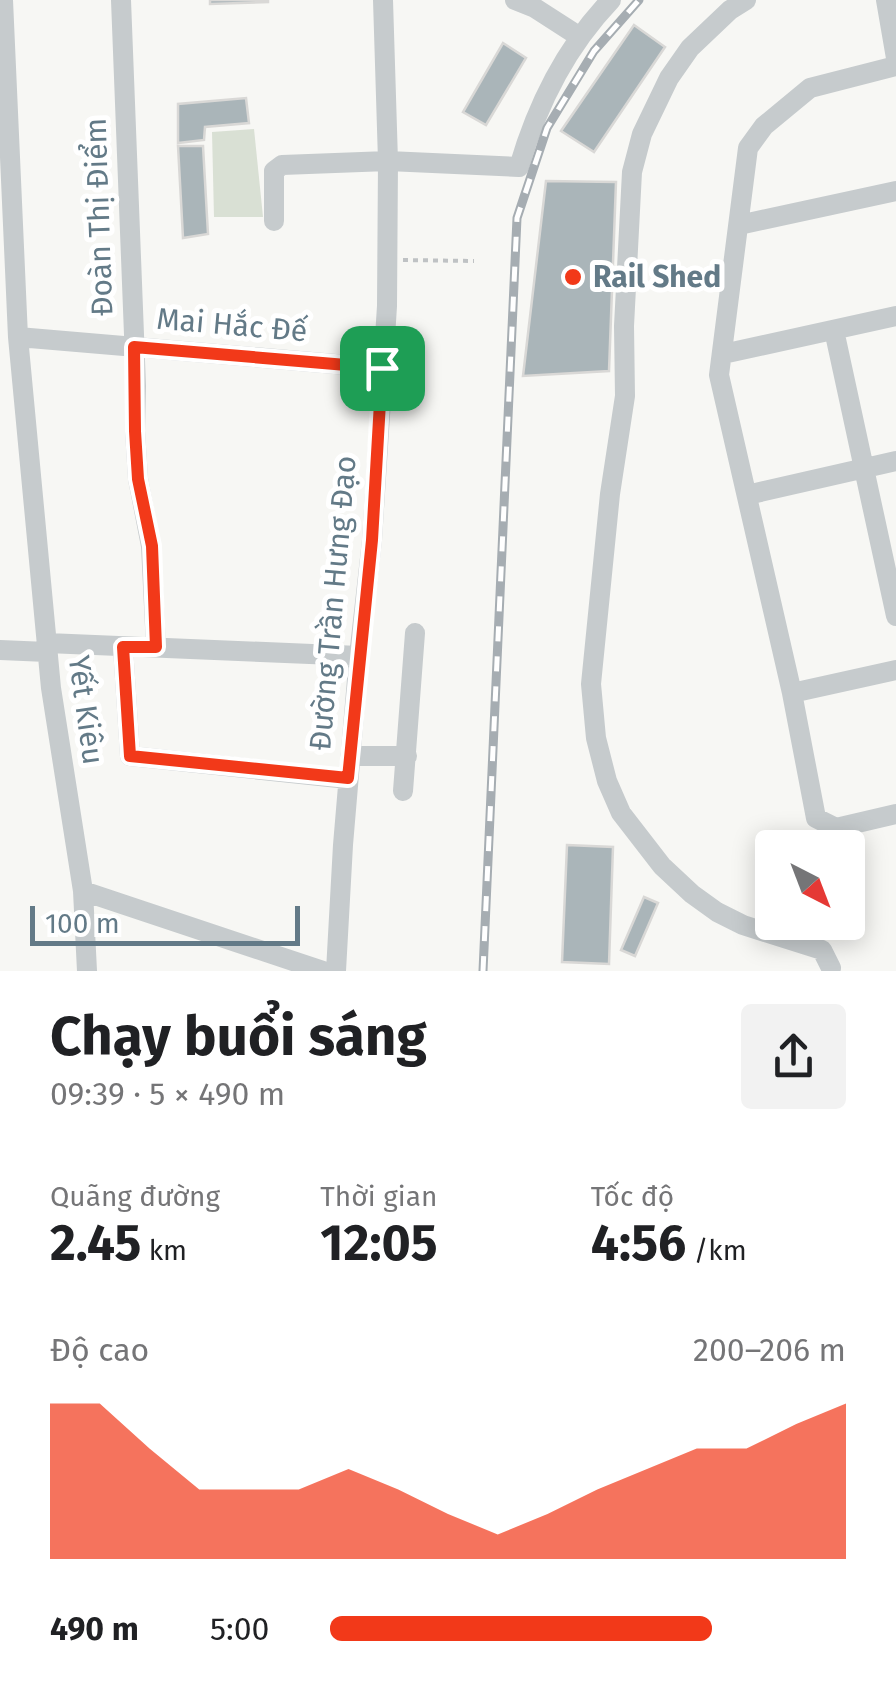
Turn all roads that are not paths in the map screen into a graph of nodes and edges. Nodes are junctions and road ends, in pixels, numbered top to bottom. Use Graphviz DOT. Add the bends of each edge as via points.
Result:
graph roads {
  1 [pos="3,0"];
  2 [pos="121,0"];
  3 [pos="382,0"];
  4 [pos="514,0"];
  5 [pos="611,0"];
  6 [pos="746,0"];
  7 [pos="886,0"];
  8 [pos="580,37"];
  9 [pos="896,62"];
  10 [pos="388,160"];
  11 [pos="896,191"];
  12 [pos="274,221"];
  13 [pos="739,225"];
  14 [pos="896,316"];
  15 [pos="834,330"];
  16 [pos="18,337"];
  17 [pos="134,347"];
  18 [pos="723,354"];
  19 [pos="382,368"];
  20 [pos="896,461"];
  21 [pos="864,468"];
  22 [pos="746,496"];
  23 [pos="896,616"];
  24 [pos="415,633"];
  25 [pos="47,647"];
  26 [pos="123,647"];
  27 [pos="156,647"];
  28 [pos="0,650"];
  29 [pos="359,656"];
  30 [pos="896,670"];
  31 [pos="792,694"];
  32 [pos="350,756"];
  33 [pos="407,756"];
  34 [pos="348,778"];
  35 [pos="403,791"];
  36 [pos="896,814"];
  37 [pos="83,891"];
  38 [pos="828,966"];
  39 [pos="87,971"];
  40 [pos="322,971"];
  41 [pos="336,971"];
  1 -- 16 [label="street, Yết Kiêu"];
  2 -- 17 [label="street, Đoàn Thị Điểm"];
  3 -- 10 [label="street, Đường Trần Hưng Đạo"];
  4 -- 8 [label="street"];
  5 -- 8 [label="street"];
  6 -- 38 [label="street" via="690,48 669,78 632,172 625,396 591,684 607,781 662,866 717,912 822,950"];
  7 -- 9 [label="street"];
  8 -- 10 [label="street" via="536,114 519,167"];
  9 -- 13 [label="street" via="810,88 764,126 748,148"];
  10 -- 12 [label="street" via="282,165 274,171"];
  10 -- 19 [label="street, Đường Trần Hưng Đạo"];
  11 -- 13 [label="street"];
  13 -- 18 [label="street"];
  14 -- 15 [label="street"];
  15 -- 18 [label="street"];
  15 -- 21 [label="street"];
  16 -- 17 [label="street, Mai Hắc Đế"];
  16 -- 25 [label="street, Yết Kiêu"];
  17 -- 19 [label="street, Mai Hắc Đế"];
  17 -- 27 [label="street, Đoàn Thị Điểm" via="138,479 152,546"];
  18 -- 22 [label="street" via="719,376"];
  19 -- 29 [label="street, Đường Trần Hưng Đạo"];
  20 -- 21 [label="street"];
  21 -- 22 [label="street"];
  21 -- 23 [label="street"];
  22 -- 31 [label="street"];
  24 -- 33 [label="street"];
  25 -- 26 [label="street"];
  25 -- 28 [label="street"];
  25 -- 37 [label="street, Yết Kiêu"];
  26 -- 27 [label="street"];
  26 -- 34 [label="street" via="130,756"];
  27 -- 29 [label="street"];
  29 -- 32 [label="street, Đường Trần Hưng Đạo"];
  30 -- 31 [label="street"];
  31 -- 36 [label="street" via="816,818 836,828"];
  32 -- 33 [label="street"];
  32 -- 34 [label="street, Đường Trần Hưng Đạo"];
  33 -- 35 [label="street"];
  34 -- 41 [label="street, Đường Trần Hưng Đạo"];
  37 -- 39 [label="street, Yết Kiêu"];
  37 -- 40 [label="street"];
}
